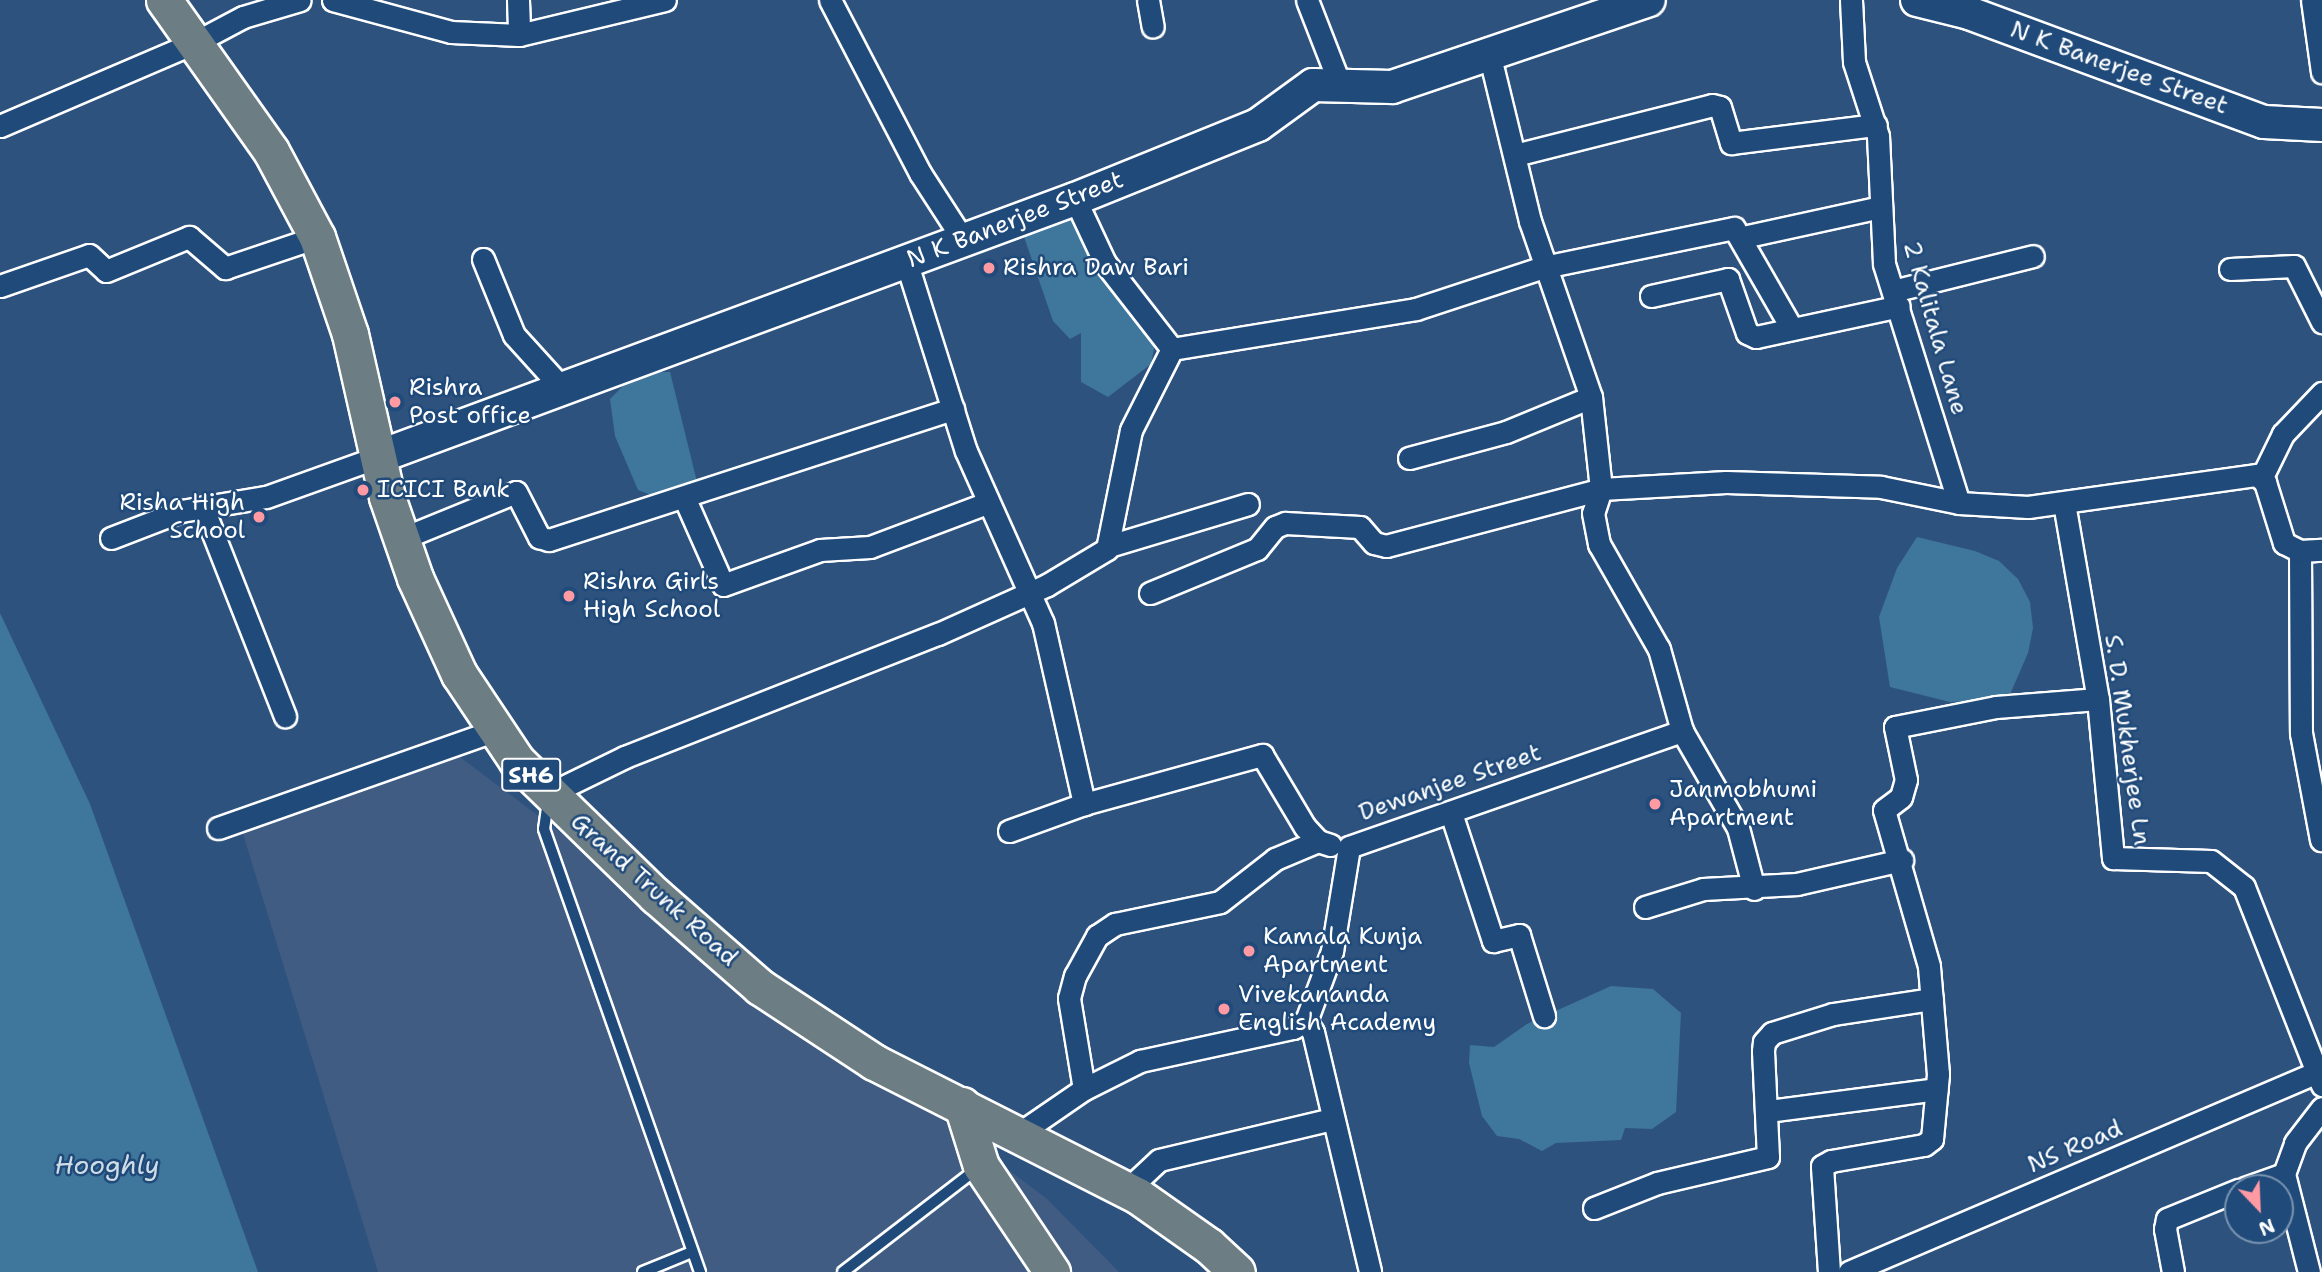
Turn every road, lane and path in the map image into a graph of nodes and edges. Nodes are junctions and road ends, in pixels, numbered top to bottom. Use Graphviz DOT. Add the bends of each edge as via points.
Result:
graph roads {
  1 [pos="164,0"];
  2 [pos="300,0"];
  3 [pos="333,0"];
  4 [pos="518,0"];
  5 [pos="665,0"];
  6 [pos="830,0"];
  7 [pos="1148,0"];
  8 [pos="1307,0"];
  9 [pos="1649,0"];
  10 [pos="1851,0"];
  11 [pos="1917,0"];
  12 [pos="2312,0"];
  13 [pos="1971,7"];
  14 [pos="1153,27"];
  15 [pos="519,35"];
  16 [pos="194,43"];
  17 [pos="1490,57"];
  18 [pos="2322,72"];
  19 [pos="1339,82"];
  20 [pos="1876,125"];
  21 [pos="2322,125"];
  22 [pos="0,126"];
  23 [pos="1515,155"];
  24 [pos="1075,199"];
  25 [pos="1881,207"];
  26 [pos="317,237"];
  27 [pos="1743,237"];
  28 [pos="962,238"];
  29 [pos="2033,256"];
  30 [pos="483,259"];
  31 [pos="906,261"];
  32 [pos="1544,267"];
  33 [pos="2230,269"];
  34 [pos="0,286"];
  35 [pos="1651,296"];
  36 [pos="1896,299"];
  37 [pos="2322,322"];
  38 [pos="1792,329"];
  39 [pos="1172,349"];
  40 [pos="562,388"];
  41 [pos="2322,393"];
  42 [pos="1591,397"];
  43 [pos="953,409"];
  44 [pos="378,457"];
  45 [pos="1409,458"];
  46 [pos="2262,477"];
  47 [pos="1601,489"];
  48 [pos="684,497"];
  49 [pos="987,503"];
  50 [pos="1959,503"];
  51 [pos="2064,503"];
  52 [pos="1248,504"];
  53 [pos="203,508"];
  54 [pos="111,538"];
  55 [pos="401,539"];
  56 [pos="1110,546"];
  57 [pos="2322,550"];
  58 [pos="2300,551"];
  59 [pos="1028,593"];
  60 [pos="1150,593"];
  61 [pos="2098,699"];
  62 [pos="285,716"];
  63 [pos="494,731"];
  64 [pos="1682,731"];
  65 [pos="549,794"];
  66 [pos="1084,804"];
  67 [pos="1451,813"];
  68 [pos="218,828"];
  69 [pos="1009,831"];
  70 [pos="2321,840"];
  71 [pos="1318,841"];
  72 [pos="1345,850"];
  73 [pos="1902,860"];
  74 [pos="1754,889"];
  75 [pos="1645,907"];
  76 [pos="1932,999"];
  77 [pos="1545,1016"];
  78 [pos="1306,1021"];
  79 [pos="2321,1076"];
  80 [pos="1084,1089"];
  81 [pos="1937,1089"];
  82 [pos="962,1105"];
  83 [pos="2322,1108"];
  84 [pos="1768,1111"];
  85 [pos="1334,1119"];
  86 [pos="1017,1135"];
  87 [pos="981,1166"];
  88 [pos="2284,1174"];
  89 [pos="1127,1190"];
  90 [pos="2224,1197"];
  91 [pos="1594,1208"];
  92 [pos="2294,1213"];
  93 [pos="692,1252"];
  94 [pos="643,1272"];
  95 [pos="700,1272"];
  96 [pos="844,1272"];
  97 [pos="1052,1272"];
  98 [pos="1237,1272"];
  99 [pos="1370,1272"];
  100 [pos="1829,1272"];
  101 [pos="1849,1272"];
  102 [pos="2173,1272"];
  103 [pos="2309,1272"];
  1 -- 16 [label="main road, Grand Trunk Road / SH6"];
  2 -- 16 [label="street" via="243,17"];
  3 -- 15 [label="street" via="451,32"];
  4 -- 15 [label="street"];
  5 -- 15 [label="street"];
  6 -- 28 [label="street" via="920,173"];
  7 -- 14 [label="street"];
  8 -- 19 [label="street"];
  9 -- 17 [label="street, N K Banerjee Street"];
  10 -- 20 [label="street, 2 Kalitala Lane" via="1854,62"];
  11 -- 13 [label="street, N K Banerjee Street"];
  12 -- 18 [label="street"];
  13 -- 21 [label="street, N K Banerjee Street" via="2264,122"];
  16 -- 22 [label="street"];
  16 -- 26 [label="main road, Grand Trunk Road / SH6" via="271,151"];
  17 -- 19 [label="street, N K Banerjee Street" via="1392,87"];
  17 -- 23 [label="street"];
  19 -- 24 [label="street, N K Banerjee Street" via="1313,85 1258,125"];
  20 -- 23 [label="street" via="1731,143 1720,108 1712,105"];
  20 -- 25 [label="street, 2 Kalitala Lane"];
  23 -- 32 [label="street"];
  24 -- 28 [label="street, N K Banerjee Street"];
  24 -- 39 [label="street" via="1116,282"];
  25 -- 27 [label="street"];
  25 -- 36 [label="street, 2 Kalitala Lane" via="1884,264"];
  26 -- 34 [label="street" via="225,268 189,237 106,271 89,255"];
  26 -- 44 [label="main road, Grand Trunk Road / SH6" via="364,384"];
  27 -- 32 [label="street" via="1730,228"];
  27 -- 38 [label="street"];
  28 -- 31 [label="street, N K Banerjee Street"];
  29 -- 36 [label="street"];
  30 -- 40 [label="street" via="514,335"];
  31 -- 40 [label="street, N K Banerjee Street"];
  31 -- 43 [label="street"];
  32 -- 39 [label="street" via="1416,309"];
  32 -- 42 [label="street"];
  33 -- 37 [label="street" via="2294,266"];
  35 -- 38 [label="street" via="1728,279 1748,335"];
  36 -- 38 [label="street"];
  36 -- 50 [label="street, 2 Kalitala Lane"];
  39 -- 56 [label="street" via="1131,430"];
  40 -- 44 [label="street, N K Banerjee Street"];
  41 -- 46 [label="street" via="2283,434"];
  42 -- 45 [label="street" via="1506,432"];
  42 -- 47 [label="street"];
  43 -- 48 [label="street"];
  43 -- 49 [label="street"];
  44 -- 53 [label="street" via="266,497"];
  44 -- 55 [label="main road, Grand Trunk Road / SH6"];
  46 -- 51 [label="street" via="2183,483"];
  46 -- 58 [label="street" via="2278,534"];
  47 -- 50 [label="street" via="1726,482 1827,483 1881,487"];
  47 -- 60 [label="street" via="1386,546 1374,543 1360,527 1280,524 1257,549"];
  47 -- 64 [label="street" via="1593,513 1604,557 1662,657"];
  48 -- 49 [label="street" via="723,585 820,550 870,547"];
  48 -- 55 [label="street" via="545,541 513,492"];
  49 -- 59 [label="street"];
  50 -- 51 [label="street" via="2005,508"];
  51 -- 61 [label="street, S. D. Mukherjee Ln"];
  52 -- 56 [label="street"];
  53 -- 54 [label="street" via="181,511"];
  53 -- 62 [label="street"];
  55 -- 63 [label="main road, Grand Trunk Road / SH6" via="435,629"];
  56 -- 59 [label="street"];
  57 -- 58 [label="street"];
  58 -- 70 [label="street" via="2301,733"];
  59 -- 65 [label="street" via="853,669 625,757"];
  59 -- 66 [label="street" via="1043,624"];
  61 -- 73 [label="street" via="1996,707 1896,727 1906,780 1901,797 1884,810"];
  61 -- 79 [label="street, S. D. Mukherjee Ln" via="2113,858 2211,860 2244,887"];
  63 -- 65 [label="main road, Grand Trunk Road / SH6"];
  63 -- 68 [label="street"];
  64 -- 67 [label="street, Dewanjee Street"];
  64 -- 74 [label="street" via="1738,828"];
  65 -- 82 [label="main road, Grand Trunk Road / SH6" via="760,987 874,1062"];
  65 -- 93 [label="lane" via="544,829"];
  66 -- 69 [label="street"];
  66 -- 71 [label="street" via="1262,755"];
  67 -- 72 [label="street, Dewanjee Street"];
  67 -- 77 [label="street" via="1493,940 1519,934"];
  71 -- 72 [label="street"];
  71 -- 80 [label="street" via="1275,859 1220,902 1115,924 1097,936 1074,976 1069,998"];
  72 -- 78 [label="street, Dewanjee Street" via="1332,951"];
  73 -- 74 [label="street" via="1813,882"];
  73 -- 76 [label="street" via="1929,966"];
  74 -- 75 [label="street" via="1703,889"];
  76 -- 81 [label="street"];
  76 -- 84 [label="street" via="1807,1020 1772,1033 1763,1051"];
  78 -- 80 [label="street" via="1293,1028 1140,1061"];
  78 -- 85 [label="street" via="1313,1032"];
  79 -- 101 [label="street, NS Road"];
  80 -- 86 [label="street"];
  81 -- 84 [label="street"];
  81 -- 100 [label="street" via="1928,1143 1822,1166"];
  82 -- 86 [label="main road, Grand Trunk Road / SH6"];
  82 -- 87 [label="main road"];
  83 -- 88 [label="street" via="2295,1143"];
  84 -- 91 [label="street" via="1768,1157 1657,1182"];
  85 -- 89 [label="street" via="1159,1160"];
  85 -- 99 [label="street"];
  86 -- 89 [label="main road, Grand Trunk Road / SH6"];
  87 -- 96 [label="lane"];
  87 -- 97 [label="main road"];
  89 -- 98 [label="main road, Grand Trunk Road / SH6" via="1209,1246"];
  90 -- 102 [label="street" via="2167,1219"];
  92 -- 103 [label="street"];
  93 -- 94 [label="lane"];
  93 -- 95 [label="lane"];
}
